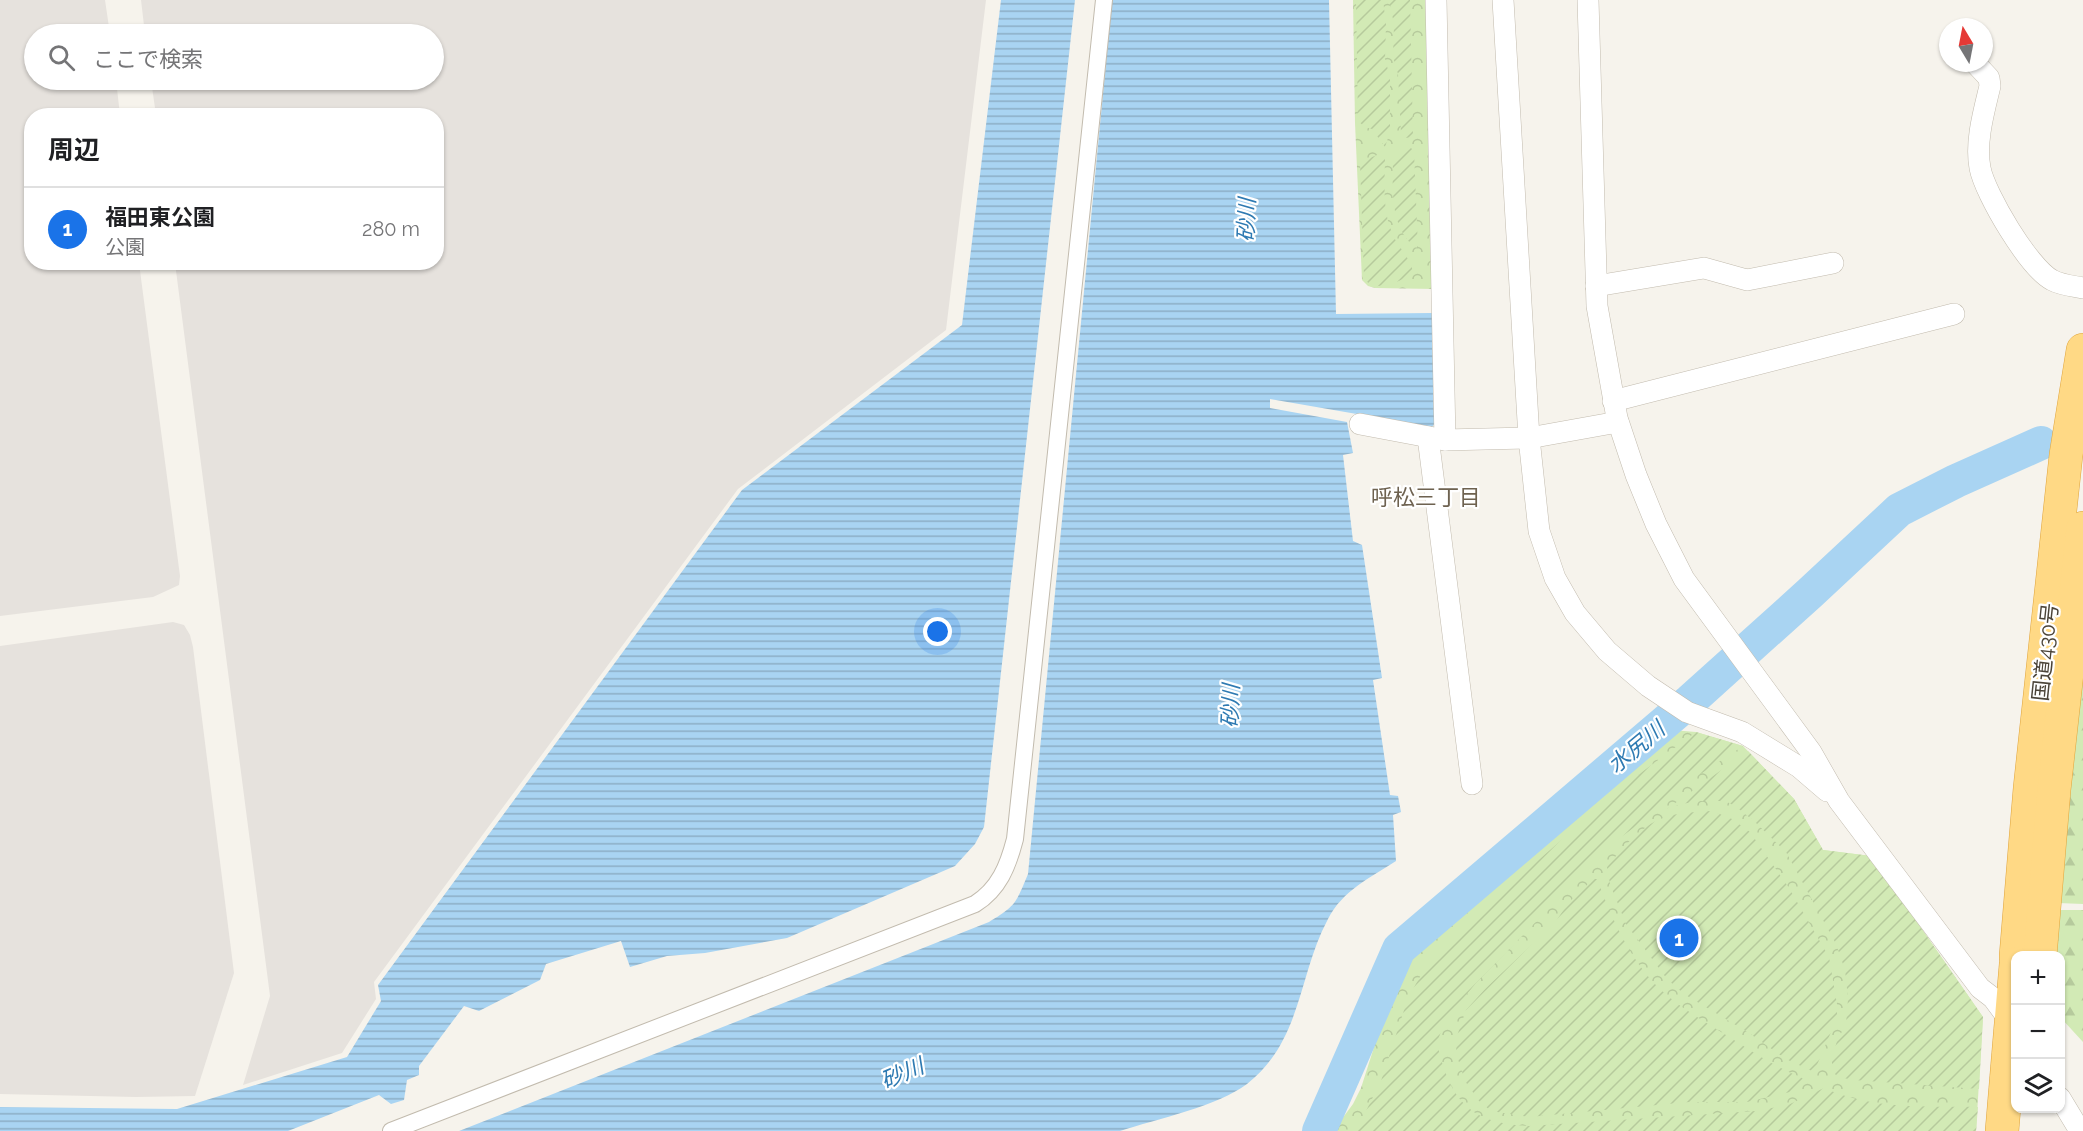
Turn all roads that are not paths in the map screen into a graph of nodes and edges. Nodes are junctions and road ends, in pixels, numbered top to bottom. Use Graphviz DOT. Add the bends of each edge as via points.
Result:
graph roads {
  1 [pos="1104,0"];
  2 [pos="1436,0"];
  3 [pos="1503,0"];
  4 [pos="1588,0"];
  5 [pos="1983,72"];
  6 [pos="1833,262"];
  7 [pos="1596,286"];
  8 [pos="2083,288"];
  9 [pos="1954,314"];
  10 [pos="2083,350"];
  11 [pos="1613,400"];
  12 [pos="1618,422"];
  13 [pos="1360,424"];
  14 [pos="1436,438"];
  15 [pos="1529,438"];
  16 [pos="2083,528"];
  17 [pos="1473,784"];
  18 [pos="1839,801"];
  19 [pos="2016,951"];
  20 [pos="2040,951"];
  21 [pos="2011,1022"];
  22 [pos="2011,1044"];
  23 [pos="2065,1105"];
  24 [pos="2027,1113"];
  25 [pos="391,1131"];
  26 [pos="2002,1131"];
  27 [pos="2025,1131"];
  28 [pos="2080,1131"];
  1 -- 25 [label="street" via="1015,839 999,882 975,904"];
  2 -- 14 [label="street"];
  3 -- 15 [label="street"];
  4 -- 7 [label="street"];
  5 -- 8 [label="street" via="1990,86 1979,144 1985,186 2039,271 2051,280"];
  6 -- 7 [label="street" via="1747,280 1704,268"];
  7 -- 11 [label="street"];
  9 -- 11 [label="street"];
  10 -- 19 [label="highway, 国道430号" via="2064,466"];
  11 -- 12 [label="street"];
  12 -- 15 [label="street"];
  12 -- 18 [label="street" via="1656,524 1684,579 1811,752"];
  13 -- 14 [label="street"];
  14 -- 15 [label="street"];
  14 -- 17 [label="street"];
  15 -- 18 [label="street" via="1539,531 1556,578 1575,613 1607,651 1679,707 1742,732 1799,766"];
  16 -- 20 [label="highway, 国道430号"];
  18 -- 21 [label="street" via="1980,988"];
  22 -- 26 [label="highway"];
  23 -- 28 [label="street"];
  24 -- 27 [label="highway"];
}
